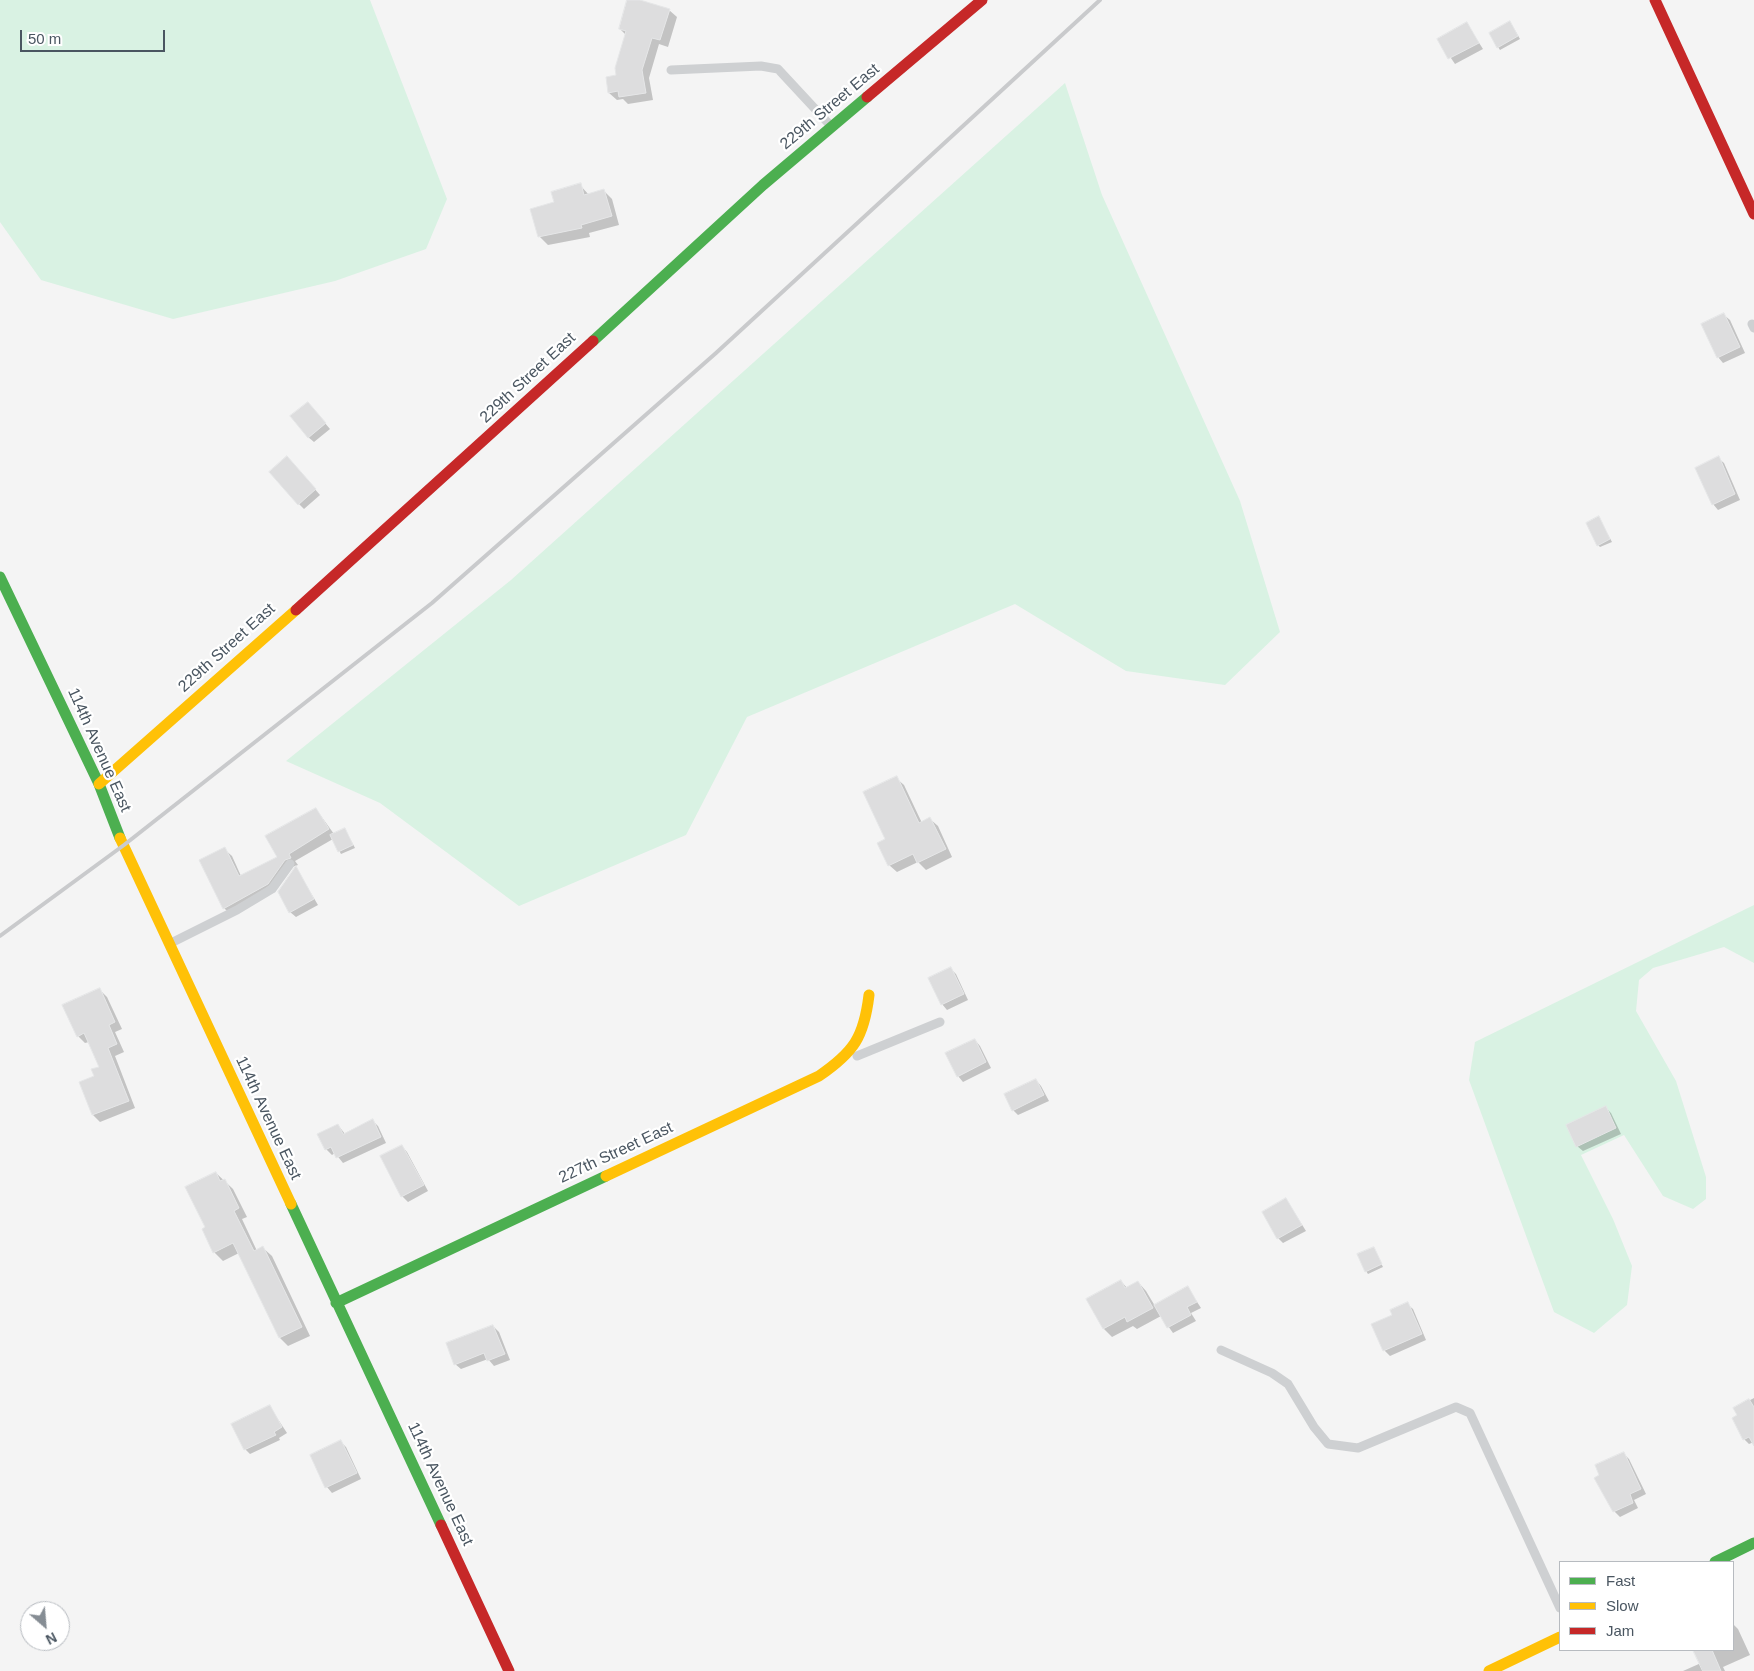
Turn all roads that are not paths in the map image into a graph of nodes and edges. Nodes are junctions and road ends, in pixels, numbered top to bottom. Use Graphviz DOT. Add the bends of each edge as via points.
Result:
graph roads {
  1 [pos="982,0"];
  2 [pos="1655,0"];
  3 [pos="671,70"];
  4 [pos="832,127"];
  5 [pos="1754,214"];
  6 [pos="0,577"];
  7 [pos="99,784"];
  8 [pos="290,864"];
  9 [pos="169,944"];
  10 [pos="869,995"];
  11 [pos="940,1022"];
  12 [pos="836,1064"];
  13 [pos="336,1303"];
  14 [pos="1221,1350"];
  15 [pos="1754,1544"];
  16 [pos="1717,1561"];
  17 [pos="1559,1606"];
  18 [pos="1559,1637"];
  19 [pos="509,1671"];
  20 [pos="1489,1671"];
  1 -- 4 [label="street, 229th Street East"];
  2 -- 5 [label="street"];
  3 -- 4 [label="lane" via="760,66 778,69"];
  4 -- 7 [label="street, 229th Street East" via="763,184 412,506"];
  6 -- 7 [label="street, 114th Avenue East"];
  7 -- 9 [label="street, 114th Avenue East" via="126,852"];
  8 -- 9 [label="lane" via="272,889 238,910"];
  9 -- 13 [label="street, 114th Avenue East"];
  10 -- 12 [label="street, 227th Street East" via="861,1036 853,1050"];
  11 -- 12 [label="lane"];
  12 -- 13 [label="street, 227th Street East" via="819,1076"];
  13 -- 19 [label="street, 114th Avenue East"];
  14 -- 17 [label="lane" via="1272,1373 1288,1384 1328,1444 1358,1448 1456,1407 1470,1412"];
  15 -- 16 [label="street"];
  18 -- 20 [label="street"];
}
